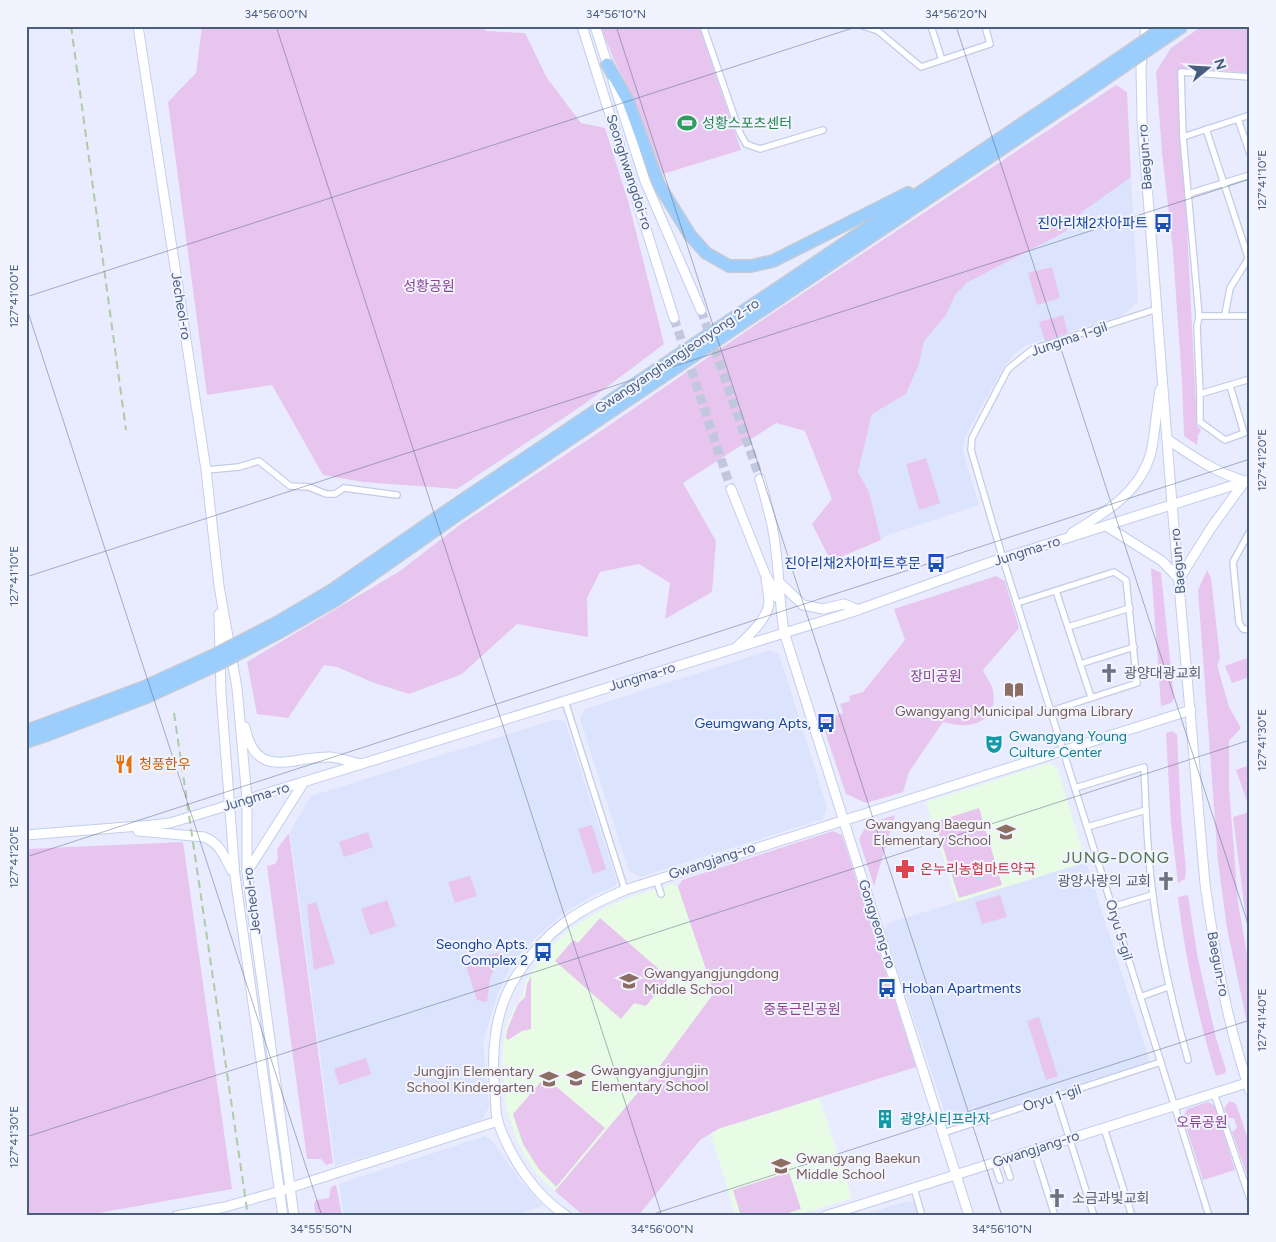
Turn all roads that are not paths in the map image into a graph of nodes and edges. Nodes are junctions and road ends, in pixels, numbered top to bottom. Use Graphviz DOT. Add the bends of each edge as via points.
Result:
graph roads {
  1 [pos="138,26"];
  2 [pos="582,26"];
  3 [pos="595,26"];
  4 [pos="703,26"];
  5 [pos="863,26"];
  6 [pos="931,26"];
  7 [pos="985,26"];
  8 [pos="1146,26"];
  9 [pos="1166,26"];
  10 [pos="1183,26"];
  11 [pos="877,29"];
  12 [pos="942,60"];
  13 [pos="607,64"];
  14 [pos="1250,77"];
  15 [pos="1250,115"];
  16 [pos="1238,119"];
  17 [pos="1206,129"];
  18 [pos="823,130"];
  19 [pos="1183,137"];
  20 [pos="1250,154"];
  21 [pos="950,172"];
  22 [pos="1250,175"];
  23 [pos="1224,183"];
  24 [pos="1188,194"];
  25 [pos="1249,257"];
  26 [pos="701,310"];
  27 [pos="1157,310"];
  28 [pos="1225,315"];
  29 [pos="1199,316"];
  30 [pos="1250,316"];
  31 [pos="674,318"];
  32 [pos="1162,372"];
  33 [pos="1250,379"];
  34 [pos="1230,386"];
  35 [pos="1200,394"];
  36 [pos="1167,439"];
  37 [pos="206,470"];
  38 [pos="760,479"];
  39 [pos="1248,480"];
  40 [pos="731,489"];
  41 [pos="396,495"];
  42 [pos="1172,504"];
  43 [pos="1106,526"];
  44 [pos="1250,531"];
  45 [pos="1060,540"];
  46 [pos="1003,559"];
  47 [pos="765,574"];
  48 [pos="1179,579"];
  49 [pos="779,582"];
  50 [pos="219,586"];
  51 [pos="1056,591"];
  52 [pos="780,602"];
  53 [pos="1017,603"];
  54 [pos="1130,608"];
  55 [pos="858,610"];
  56 [pos="279,627"];
  57 [pos="1068,627"];
  58 [pos="1250,630"];
  59 [pos="784,632"];
  60 [pos="1134,647"];
  61 [pos="737,648"];
  62 [pos="1080,664"];
  63 [pos="237,688"];
  64 [pos="146,692"];
  65 [pos="1091,697"];
  66 [pos="565,701"];
  67 [pos="1191,710"];
  68 [pos="1051,711"];
  69 [pos="26,731"];
  70 [pos="26,742"];
  71 [pos="1063,751"];
  72 [pos="361,764"];
  73 [pos="304,782"];
  74 [pos="1075,788"];
  75 [pos="247,799"];
  76 [pos="228,805"];
  77 [pos="1146,810"];
  78 [pos="844,820"];
  79 [pos="1087,827"];
  80 [pos="118,828"];
  81 [pos="26,836"];
  82 [pos="247,872"];
  83 [pos="235,876"];
  84 [pos="656,879"];
  85 [pos="624,890"];
  86 [pos="661,894"];
  87 [pos="1152,895"];
  88 [pos="1112,908"];
  89 [pos="1168,987"];
  90 [pos="1140,997"];
  91 [pos="1188,1060"];
  92 [pos="1161,1062"];
  93 [pos="1249,1085"];
  94 [pos="1214,1093"];
  95 [pos="1056,1096"];
  96 [pos="1174,1106"];
  97 [pos="498,1121"];
  98 [pos="1104,1128"];
  99 [pos="942,1133"];
  100 [pos="1069,1139"];
  101 [pos="1034,1150"];
  102 [pos="1004,1159"];
  103 [pos="994,1162"];
  104 [pos="956,1175"];
  105 [pos="1010,1177"];
  106 [pos="1000,1180"];
  107 [pos="290,1188"];
  108 [pos="914,1188"];
  109 [pos="280,1191"];
  110 [pos="1250,1199"];
  111 [pos="1209,1214"];
  112 [pos="176,1216"];
  113 [pos="283,1216"];
  114 [pos="294,1216"];
  115 [pos="567,1216"];
  116 [pos="825,1216"];
  117 [pos="922,1216"];
  118 [pos="969,1216"];
  119 [pos="1056,1216"];
  120 [pos="1094,1216"];
  121 [pos="1132,1216"];
  122 [pos="1200,1216"];
  1 -- 37 [label="main road, Jecheol-ro"];
  2 -- 31 [label="main road, Seonghwangdoi-ro"];
  3 -- 13 [label="main road, Seonghwangdoi-ro"];
  4 -- 18 [label="street" via="746,144 760,149"];
  5 -- 11 [label="street"];
  6 -- 12 [label="street"];
  7 -- 12 [label="street" via="990,44"];
  8 -- 27 [label="main road, Baegun-ro" via="1142,120"];
  9 -- 21 [label="highway, Gwangyanghangjeonyong 2-ro, bridge"];
  10 -- 56 [label="highway, Gwangyanghangjeonyong 2-ro, bridge" via="336,600"];
  11 -- 12 [label="street" via="921,67"];
  13 -- 21 [label="highway" via="628,100 659,185 671,205 706,253 729,266 752,266 773,261"];
  13 -- 26 [label="main road, Seonghwangdoi-ro" via="645,181"];
  14 -- 19 [label="street" via="1181,72"];
  15 -- 16 [label="street"];
  16 -- 17 [label="street"];
  16 -- 20 [label="street"];
  17 -- 19 [label="street"];
  17 -- 23 [label="street"];
  19 -- 24 [label="street"];
  21 -- 56 [label="highway, Gwangyanghangjeonyong 2-ro"];
  22 -- 23 [label="street"];
  23 -- 24 [label="street"];
  23 -- 25 [label="street"];
  24 -- 29 [label="street"];
  25 -- 28 [label="street" via="1230,288"];
  27 -- 32 [label="main road, Baegun-ro"];
  27 -- 46 [label="street, Jungma 1-gil" via="1033,349 1008,369 972,438 970,450"];
  28 -- 29 [label="street"];
  28 -- 30 [label="street"];
  29 -- 35 [label="street"];
  32 -- 36 [label="main road, Baegun-ro"];
  32 -- 45 [label="main road" via="1152,449 1136,484 1110,509"];
  33 -- 34 [label="street"];
  34 -- 35 [label="street"];
  34 -- 35 [label="street" via="1244,433 1225,440 1200,422"];
  36 -- 39 [label="main road" via="1228,477"];
  36 -- 42 [label="main road, Baegun-ro"];
  37 -- 41 [label="street" via="239,467 259,461 290,486 309,487 326,494 335,494 344,488"];
  37 -- 50 [label="main road, Jecheol-ro"];
  38 -- 49 [label="main road" via="774,533"];
  39 -- 42 [label="main road, Jungma-ro"];
  39 -- 48 [label="main road" via="1211,528"];
  40 -- 47 [label="main road"];
  42 -- 43 [label="main road, Jungma-ro"];
  42 -- 48 [label="main road, Baegun-ro"];
  43 -- 45 [label="main road, Jungma-ro"];
  43 -- 48 [label="main road" via="1162,561"];
  44 -- 58 [label="street" via="1233,562 1240,623 1243,629"];
  45 -- 46 [label="main road, Jungma-ro"];
  46 -- 53 [label="street, Oryu 5-gil"];
  46 -- 55 [label="main road, Jungma-ro"];
  47 -- 52 [label="main road"];
  47 -- 61 [label="main road" via="769,604 755,630"];
  48 -- 67 [label="main road, Baegun-ro"];
  49 -- 52 [label="main road"];
  49 -- 55 [label="main road" via="803,605 824,609 844,604"];
  50 -- 63 [label="main road, Jecheol-ro"];
  50 -- 76 [label="main road, Jecheol-ro"];
  51 -- 53 [label="street"];
  51 -- 54 [label="street" via="1114,572 1126,580"];
  51 -- 57 [label="street"];
  52 -- 59 [label="main road"];
  53 -- 68 [label="street, Oryu 5-gil"];
  54 -- 57 [label="street"];
  54 -- 60 [label="street"];
  55 -- 59 [label="main road, Jungma-ro"];
  56 -- 64 [label="highway, bridge" via="216,654"];
  57 -- 62 [label="street"];
  59 -- 61 [label="main road, Jungma-ro"];
  59 -- 78 [label="main road, Gongyeong-ro"];
  60 -- 62 [label="street"];
  60 -- 65 [label="street" via="1137,683"];
  61 -- 66 [label="main road, Jungma-ro"];
  62 -- 65 [label="street"];
  63 -- 72 [label="main road" via="247,738 258,755 269,762 330,757"];
  63 -- 75 [label="main road, Jecheol-ro"];
  64 -- 69 [label="highway"];
  64 -- 70 [label="highway" via="47,736"];
  65 -- 68 [label="street"];
  66 -- 72 [label="main road, Jungma-ro"];
  66 -- 85 [label="street"];
  67 -- 71 [label="main road, Gwangjang-ro"];
  67 -- 93 [label="main road, Baegun-ro" via="1212,938 1223,992"];
  68 -- 71 [label="street, Oryu 5-gil"];
  71 -- 74 [label="street, Oryu 5-gil"];
  71 -- 78 [label="main road, Gwangjang-ro"];
  72 -- 73 [label="main road, Jungma-ro"];
  73 -- 75 [label="main road, Jungma-ro"];
  73 -- 82 [label="main road"];
  74 -- 77 [label="street" via="1144,767"];
  74 -- 79 [label="street, Oryu 5-gil"];
  75 -- 76 [label="main road, Jungma-ro"];
  75 -- 82 [label="main road, Jecheol-ro"];
  76 -- 80 [label="main road, Jungma-ro" via="170,823"];
  76 -- 83 [label="main road, Jecheol-ro"];
  77 -- 79 [label="street"];
  77 -- 87 [label="street"];
  78 -- 84 [label="main road, Gwangjang-ro"];
  78 -- 99 [label="main road, Gongyeong-ro"];
  79 -- 88 [label="street, Oryu 5-gil"];
  80 -- 81 [label="main road, Jungma-ro"];
  80 -- 83 [label="main road" via="212,840"];
  82 -- 107 [label="main road, Jecheol-ro"];
  83 -- 109 [label="main road, Jecheol-ro"];
  84 -- 85 [label="main road, Gwangjang-ro"];
  84 -- 86 [label="street"];
  85 -- 97 [label="main road, Gwangjang-ro" via="569,918 544,941 516,977 502,1009 493,1045 492,1068"];
  87 -- 88 [label="street"];
  87 -- 89 [label="street"];
  88 -- 90 [label="street, Oryu 5-gil"];
  89 -- 90 [label="street"];
  89 -- 91 [label="street"];
  90 -- 92 [label="street, Oryu 5-gil"];
  92 -- 95 [label="street, Oryu 1-gil"];
  92 -- 96 [label="street, Oryu 5-gil"];
  93 -- 94 [label="main road, Gwangjang-ro"];
  94 -- 96 [label="main road, Gwangjang-ro"];
  94 -- 110 [label="street"];
  95 -- 99 [label="street, Oryu 1-gil"];
  95 -- 100 [label="street"];
  96 -- 98 [label="main road, Gwangjang-ro"];
  96 -- 111 [label="street, Oryu 5-gil"];
  97 -- 107 [label="main road"];
  97 -- 115 [label="main road, Gwangjang-ro" via="528,1178"];
  98 -- 100 [label="main road, Gwangjang-ro"];
  98 -- 121 [label="street"];
  99 -- 104 [label="main road, Gongyeong-ro"];
  100 -- 101 [label="main road, Gwangjang-ro"];
  100 -- 120 [label="street"];
  101 -- 102 [label="main road, Gwangjang-ro"];
  101 -- 119 [label="street"];
  102 -- 103 [label="main road, Gwangjang-ro"];
  102 -- 105 [label="street"];
  103 -- 104 [label="main road, Gwangjang-ro"];
  103 -- 106 [label="street"];
  104 -- 108 [label="main road, Gwangjang-ro"];
  104 -- 118 [label="main road, Gongyeong-ro"];
  107 -- 109 [label="main road"];
  107 -- 114 [label="main road, Jecheol-ro"];
  108 -- 116 [label="main road, Gwangjang-ro"];
  108 -- 117 [label="street"];
  109 -- 112 [label="main road" via="225,1207"];
  109 -- 113 [label="main road, Jecheol-ro"];
  111 -- 122 [label="street"];
}
